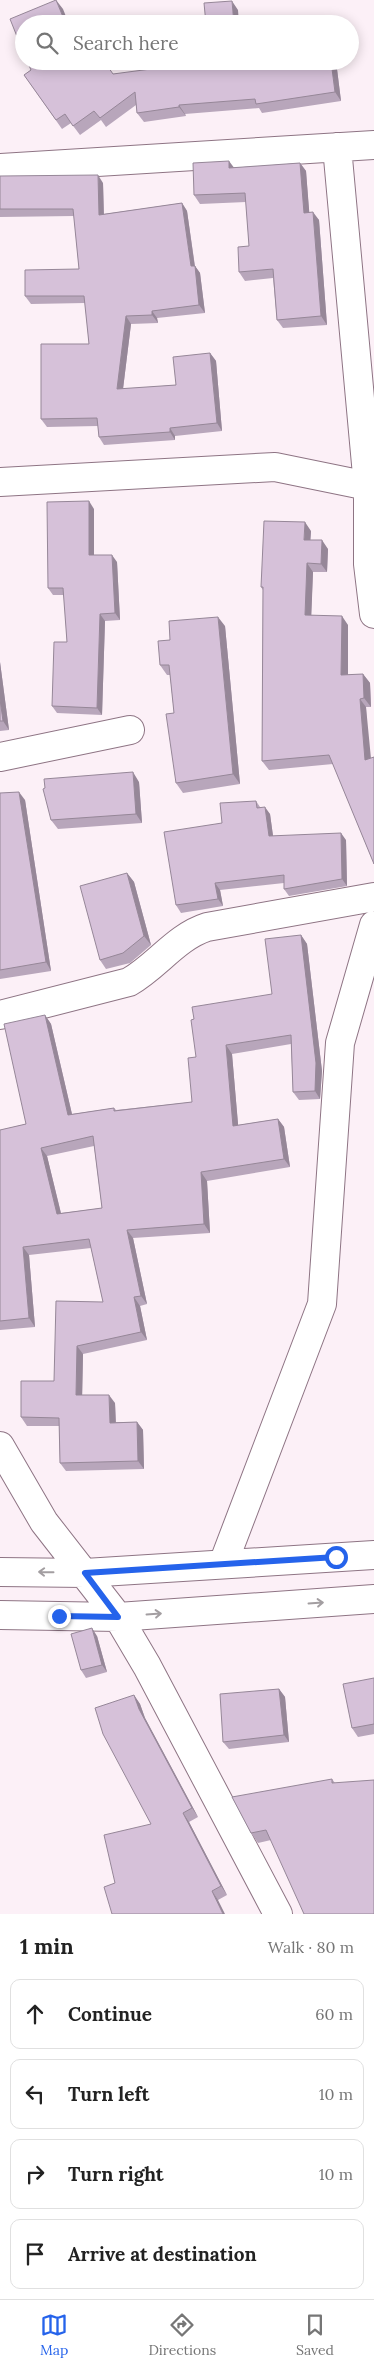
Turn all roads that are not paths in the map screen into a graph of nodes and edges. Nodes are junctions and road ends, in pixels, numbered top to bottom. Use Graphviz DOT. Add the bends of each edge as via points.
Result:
graph roads {
  1 [pos="374,145"];
  2 [pos="337,147"];
  3 [pos="0,168"];
  4 [pos="0,482"];
  5 [pos="368,486"];
  6 [pos="374,614"];
  7 [pos="130,730"];
  8 [pos="0,757"];
  9 [pos="374,897"];
  10 [pos="374,925"];
  11 [pos="0,1015"];
  12 [pos="0,1446"];
  13 [pos="374,1555"];
  14 [pos="223,1564"];
  15 [pos="0,1572"];
  16 [pos="85,1573"];
  17 [pos="374,1599"];
  18 [pos="0,1615"];
  19 [pos="118,1617"];
  20 [pos="278,1914"];
  1 -- 2 [label="street"];
  2 -- 3 [label="street"];
  2 -- 5 [label="street"];
  4 -- 5 [label="street" via="275,467"];
  5 -- 6 [label="street" via="368,564"];
  7 -- 8 [label="street"];
  9 -- 11 [label="street" via="207,927 190,933 147,972 128,982"];
  10 -- 14 [label="street" via="340,1044 322,1304"];
  12 -- 16 [label="street" via="44,1522"];
  13 -- 14 [label="street"];
  14 -- 16 [label="street"];
  16 -- 15 [label="street, one-way"];
  16 -- 19 [label="street"];
  19 -- 17 [label="street, one-way"];
  18 -- 19 [label="street"];
  19 -- 20 [label="street"];
}
